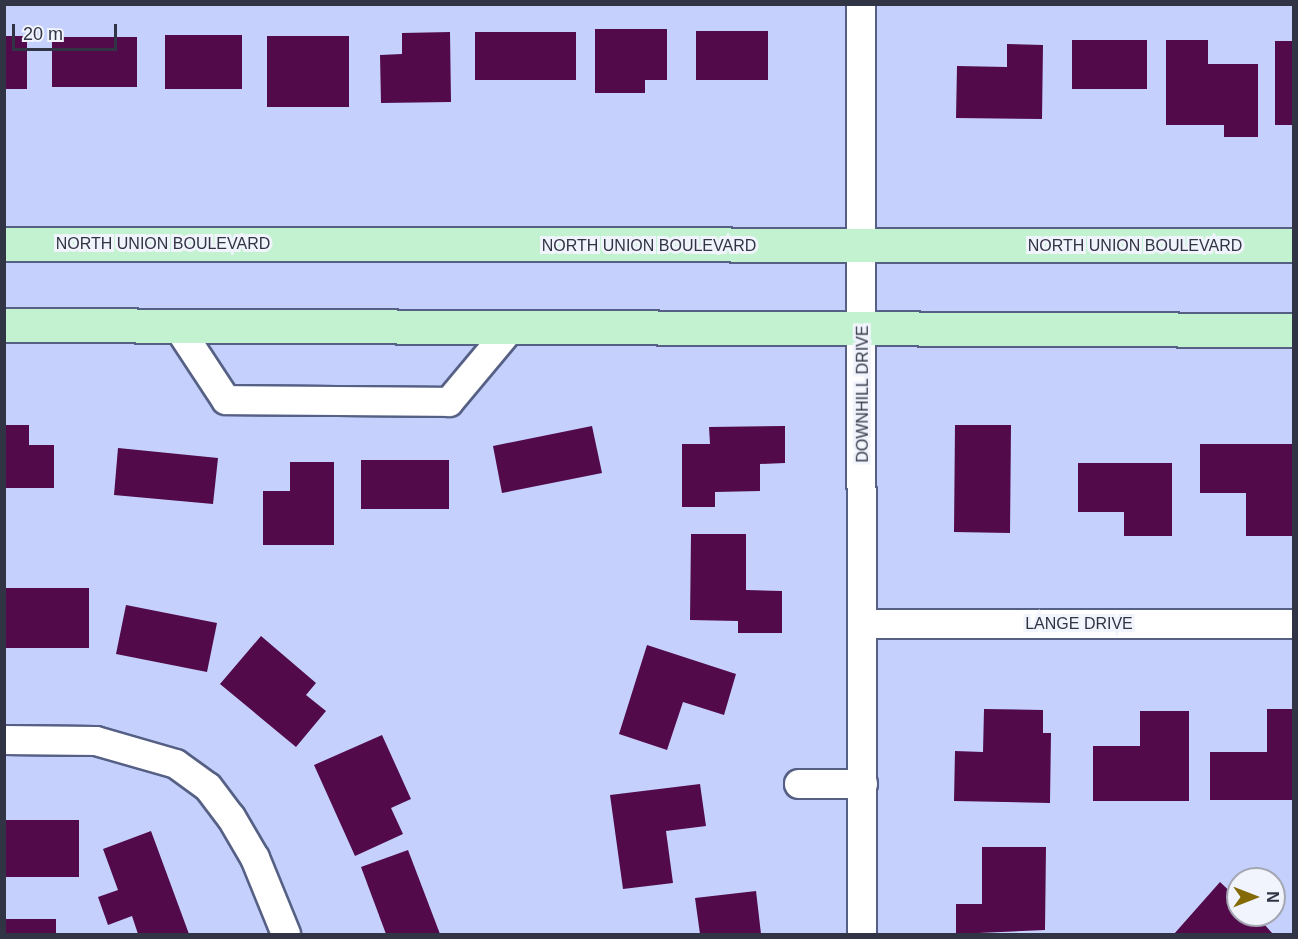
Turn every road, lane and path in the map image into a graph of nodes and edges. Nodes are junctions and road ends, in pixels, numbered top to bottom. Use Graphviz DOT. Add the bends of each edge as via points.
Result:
graph roads {
  1 [pos="861,4"];
  2 [pos="4,244"];
  3 [pos="1293,245"];
  4 [pos="860,246"];
  5 [pos="4,326"];
  6 [pos="178,327"];
  7 [pos="510,329"];
  8 [pos="1293,330"];
  9 [pos="863,331"];
  10 [pos="864,624"];
  11 [pos="1293,624"];
  12 [pos="4,740"];
  13 [pos="799,784"];
  14 [pos="863,784"];
  15 [pos="286,934"];
  16 [pos="861,934"];
  1 -- 4 [label="street, DOWNHILL DRIVE"];
  2 -- 4 [label="main road, NORTH UNION BOULEVARD"];
  3 -- 4 [label="main road, NORTH UNION BOULEVARD"];
  4 -- 9 [label="street, DOWNHILL DRIVE"];
  5 -- 6 [label="main road"];
  6 -- 7 [label="main road"];
  6 -- 7 [label="street" via="226,400 449,402"];
  7 -- 9 [label="main road"];
  8 -- 9 [label="main road"];
  9 -- 10 [label="street, DOWNHILL DRIVE"];
  10 -- 11 [label="street, LANGE DRIVE"];
  10 -- 14 [label="street, DOWNHILL DRIVE"];
  12 -- 15 [label="street" via="96,741 176,764 208,787 231,817 255,858"];
  13 -- 14 [label="street"];
  14 -- 16 [label="street, DOWNHILL DRIVE"];
}
